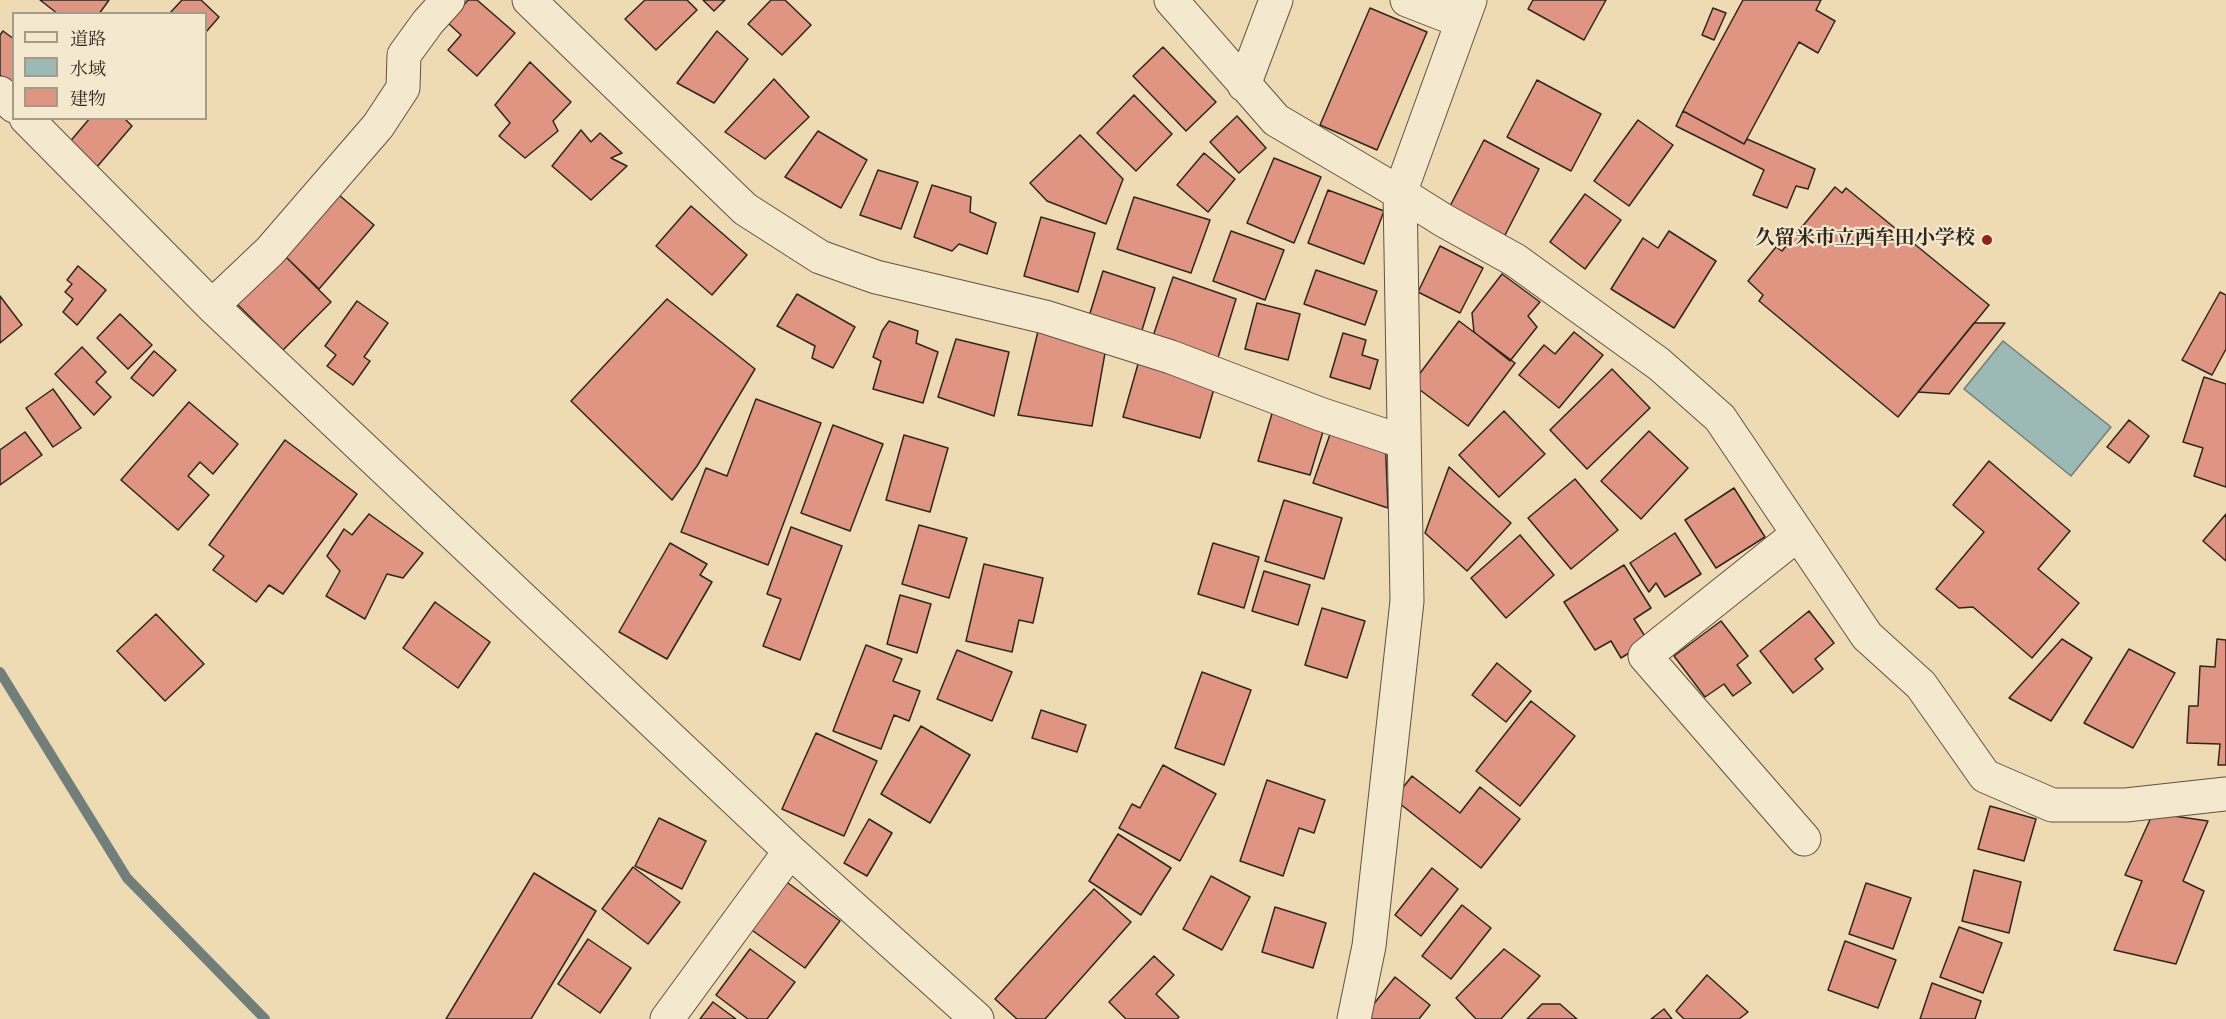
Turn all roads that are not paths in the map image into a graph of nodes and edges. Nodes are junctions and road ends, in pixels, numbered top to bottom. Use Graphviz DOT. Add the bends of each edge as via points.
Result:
graph roads {
  1 [pos="448,0"];
  2 [pos="529,0"];
  3 [pos="1172,0"];
  4 [pos="1276,0"];
  5 [pos="1407,0"];
  6 [pos="1466,11"];
  7 [pos="1244,85"];
  8 [pos="0,93"];
  9 [pos="12,104"];
  10 [pos="28,120"];
  11 [pos="1400,193"];
  12 [pos="212,306"];
  13 [pos="1404,442"];
  14 [pos="1798,534"];
  15 [pos="2226,794"];
  16 [pos="1804,839"];
  17 [pos="790,851"];
  18 [pos="667,1019"];
  19 [pos="977,1019"];
  20 [pos="1354,1019"];
  1 -- 12 [label="street" via="404,55 403,87 378,126 270,250"];
  2 -- 13 [label="street" via="745,209 820,256 876,277 1055,320 1171,357"];
  3 -- 7 [label="street"];
  4 -- 7 [label="street"];
  5 -- 6 [label="street"];
  6 -- 11 [label="street"];
  7 -- 11 [label="street" via="1276,120"];
  8 -- 9 [label="street"];
  10 -- 12 [label="street"];
  11 -- 13 [label="street"];
  11 -- 14 [label="street" via="1515,260 1659,364 1720,418"];
  12 -- 17 [label="street"];
  13 -- 20 [label="street" via="1407,602 1369,946"];
  14 -- 15 [label="street" via="1867,636 1921,685 1985,776 2052,805 2126,805"];
  14 -- 16 [label="street" via="1645,656"];
  17 -- 18 [label="street"];
  17 -- 19 [label="street"];
}
